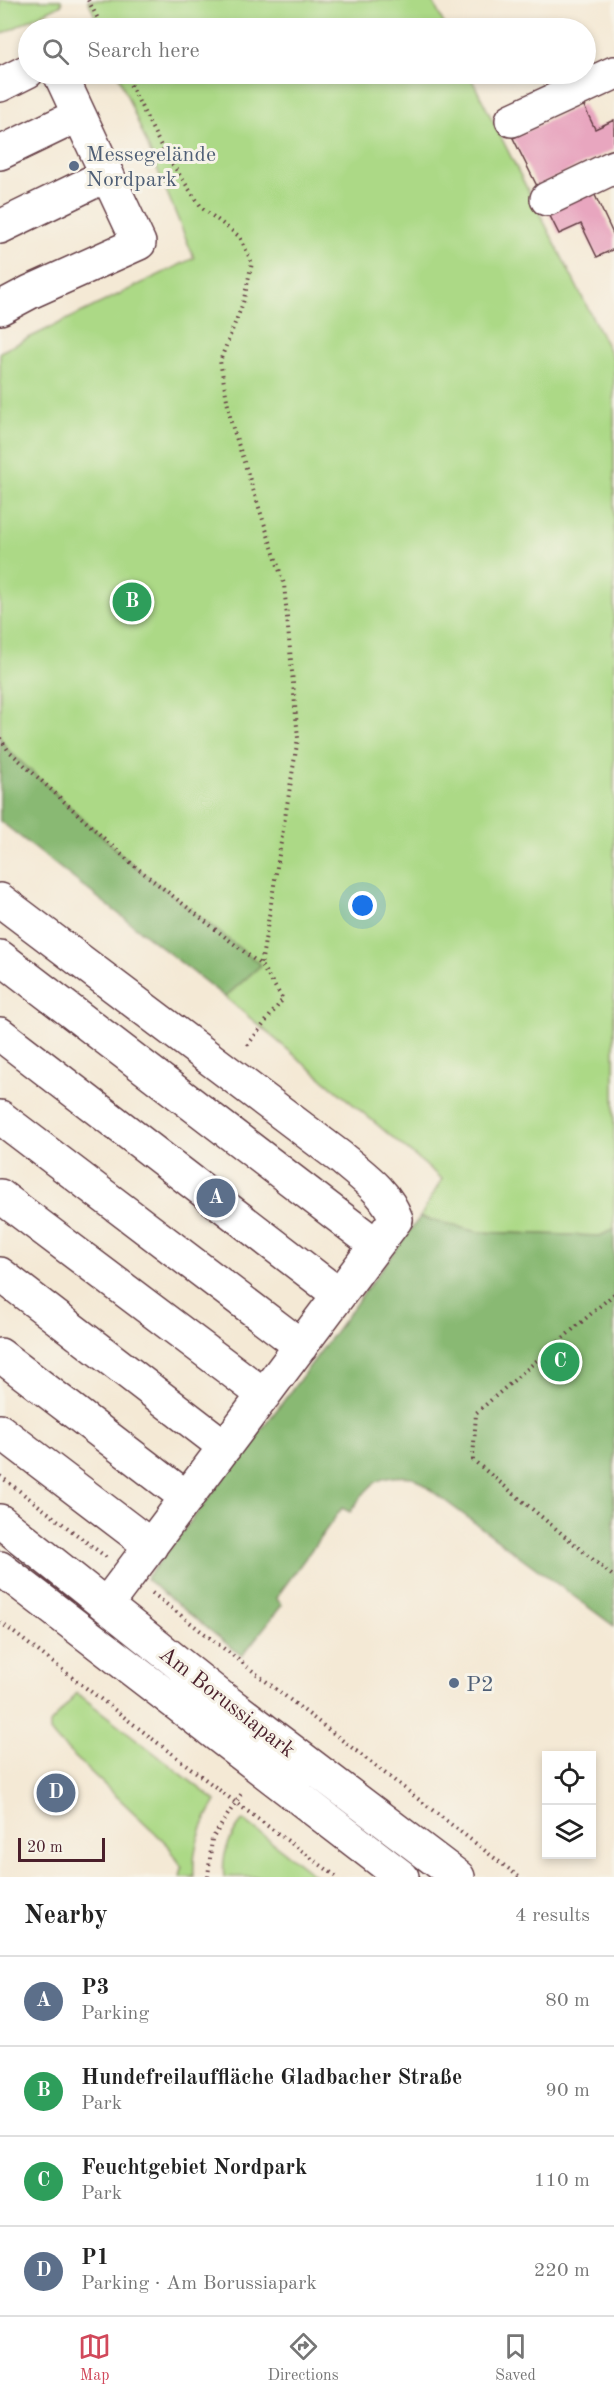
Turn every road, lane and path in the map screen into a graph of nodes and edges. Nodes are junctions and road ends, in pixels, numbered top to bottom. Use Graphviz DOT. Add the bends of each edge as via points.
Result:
graph roads {
  1 [pos="88,0"];
  2 [pos="98,18"];
  3 [pos="614,74"];
  4 [pos="18,76"];
  5 [pos="596,82"];
  6 [pos="65,84"];
  7 [pos="130,84"];
  8 [pos="592,84"];
  9 [pos="0,85"];
  10 [pos="79,115"];
  11 [pos="512,120"];
  12 [pos="0,153"];
  13 [pos="614,167"];
  14 [pos="107,175"];
  15 [pos="547,199"];
  16 [pos="0,227"];
  17 [pos="0,308"];
  18 [pos="0,738"];
  19 [pos="0,900"];
  20 [pos="0,957"];
  21 [pos="261,965"];
  22 [pos="0,1034"];
  23 [pos="252,1039"];
  24 [pos="0,1117"];
  25 [pos="0,1196"];
  26 [pos="376,1245"];
  27 [pos="0,1274"];
  28 [pos="339,1294"];
  29 [pos="614,1294"];
  30 [pos="301,1346"];
  31 [pos="0,1354"];
  32 [pos="264,1395"];
  33 [pos="0,1431"];
  34 [pos="225,1447"];
  35 [pos="0,1476"];
  36 [pos="187,1498"];
  37 [pos="0,1521"];
  38 [pos="151,1546"];
  39 [pos="0,1568"];
  40 [pos="130,1575"];
  41 [pos="614,1577"];
  42 [pos="106,1605"];
  43 [pos="0,1622"];
  44 [pos="336,1877"];
  45 [pos="402,1877"];
  46 [pos="458,1877"];
  47 [pos="519,1877"];
  1 -- 2 [label="path"];
  3 -- 5 [label="street"];
  4 -- 9 [label="street"];
  6 -- 10 [label="street"];
  7 -- 21 [label="path" via="164,152 202,208 240,237 252,263 243,303 220,361 231,422 284,584 298,738"];
  8 -- 11 [label="street"];
  10 -- 12 [label="street"];
  10 -- 14 [label="street"];
  13 -- 15 [label="street"];
  14 -- 16 [label="street"];
  14 -- 17 [label="street" via="139,243"];
  18 -- 21 [label="path" via="8,750 132,864"];
  19 -- 26 [label="street" via="380,1191 396,1220"];
  20 -- 26 [label="street"];
  21 -- 23 [label="path" via="283,999"];
  22 -- 28 [label="street"];
  24 -- 30 [label="street"];
  25 -- 32 [label="street"];
  26 -- 28 [label="street"];
  27 -- 34 [label="street"];
  28 -- 30 [label="street"];
  29 -- 41 [label="path" via="476,1413 473,1460"];
  30 -- 32 [label="street"];
  31 -- 36 [label="street"];
  32 -- 34 [label="street"];
  33 -- 38 [label="street"];
  34 -- 36 [label="street"];
  35 -- 40 [label="path"];
  36 -- 38 [label="street"];
  37 -- 42 [label="street, Am Borussiapark"];
  38 -- 40 [label="street"];
  39 -- 45 [label="street, Am Borussiapark"];
  40 -- 42 [label="street"];
  40 -- 47 [label="path"];
  42 -- 46 [label="street, Am Borussiapark"];
  43 -- 44 [label="path"];
}
